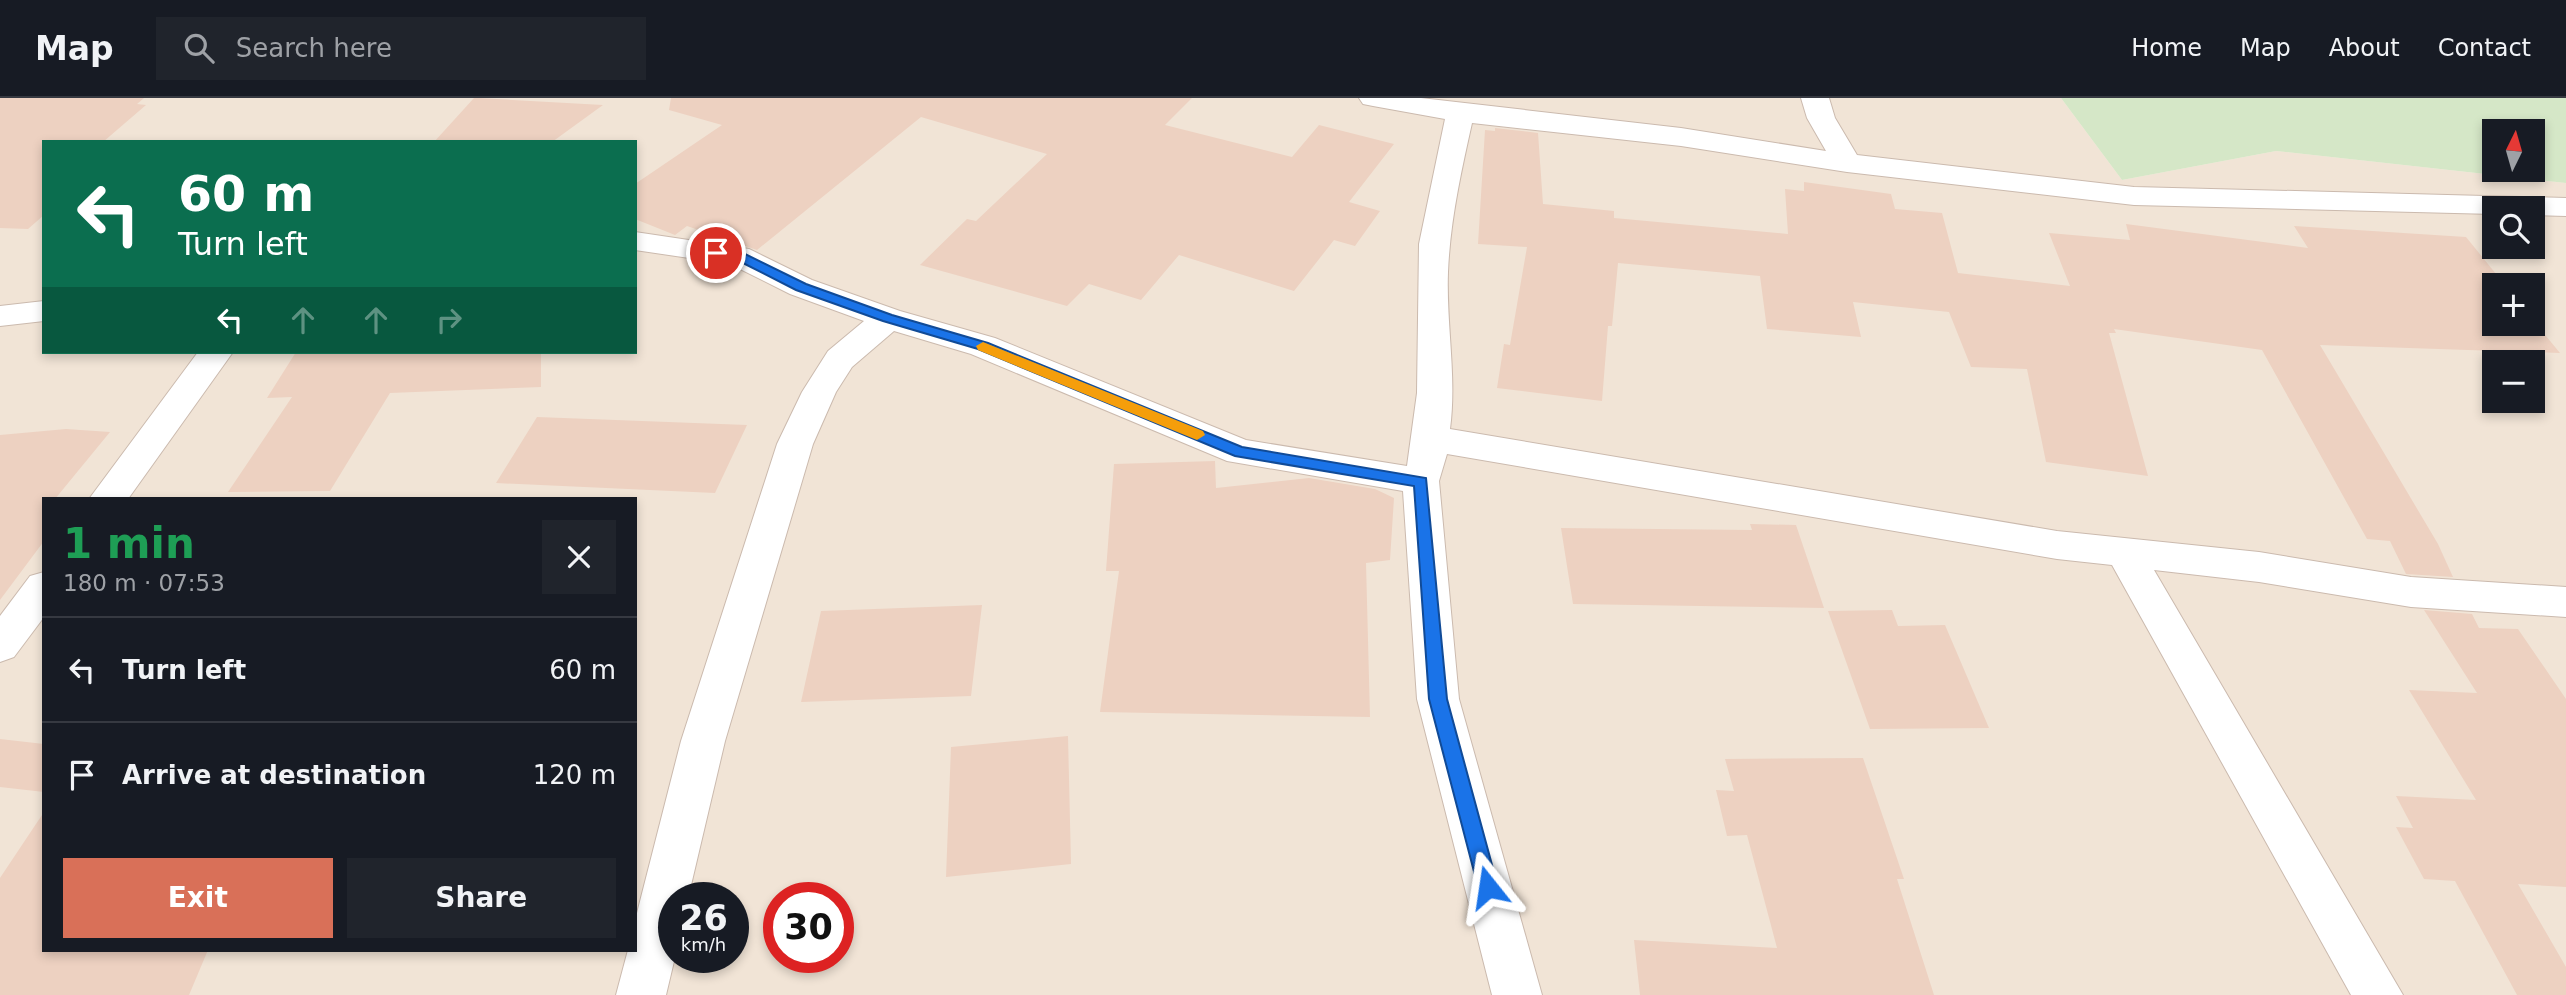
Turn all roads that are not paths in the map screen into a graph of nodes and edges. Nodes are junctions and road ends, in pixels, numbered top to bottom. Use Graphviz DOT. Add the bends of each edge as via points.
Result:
graph roads {
  1 [pos="1373,98"];
  2 [pos="1815,98"];
  3 [pos="1460,113"];
  4 [pos="1847,163"];
  5 [pos="2566,207"];
  6 [pos="637,241"];
  7 [pos="42,311"];
  8 [pos="0,316"];
  9 [pos="888,318"];
  10 [pos="215,354"];
  11 [pos="1433,439"];
  12 [pos="1421,481"];
  13 [pos="109,497"];
  14 [pos="2124,553"];
  15 [pos="42,590"];
  16 [pos="2566,602"];
  17 [pos="0,646"];
  18 [pos="642,995"];
  19 [pos="1517,995"];
  20 [pos="2378,995"];
  1 -- 3 [label="street"];
  2 -- 4 [label="street"];
  3 -- 4 [label="street" via="1681,136"];
  3 -- 11 [label="street" via="1434,245"];
  4 -- 5 [label="street" via="2134,196"];
  6 -- 9 [label="street" via="738,256 801,287"];
  7 -- 8 [label="street"];
  9 -- 12 [label="street" via="983,346 1240,452"];
  9 -- 18 [label="street" via="840,359 795,444 703,741"];
  10 -- 13 [label="street"];
  11 -- 12 [label="street"];
  11 -- 14 [label="street"];
  12 -- 19 [label="street" via="1438,699"];
  14 -- 16 [label="street" via="2259,567 2411,592"];
  14 -- 20 [label="street"];
  15 -- 17 [label="street"];
}
